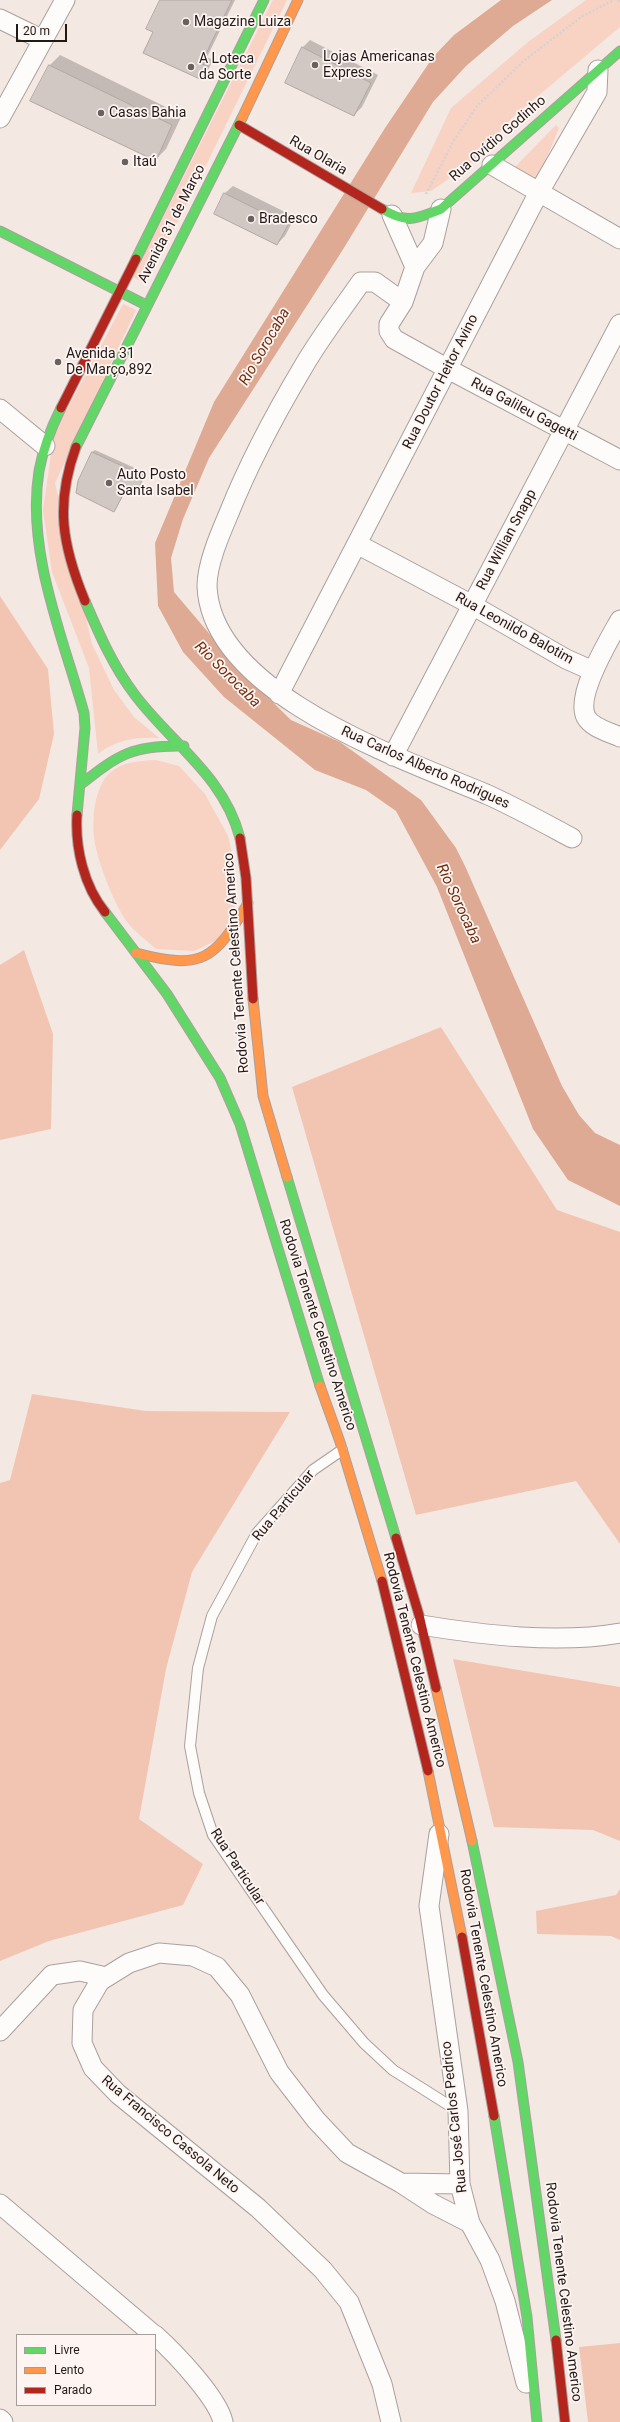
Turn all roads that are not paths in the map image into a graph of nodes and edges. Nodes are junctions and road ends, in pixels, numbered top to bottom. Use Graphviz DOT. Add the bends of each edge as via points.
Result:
graph roads {
  1 [pos="65,0"];
  2 [pos="264,0"];
  3 [pos="298,0"];
  4 [pos="0,19"];
  5 [pos="43,40"];
  6 [pos="620,51"];
  7 [pos="598,70"];
  8 [pos="0,118"];
  9 [pos="238,125"];
  10 [pos="492,165"];
  11 [pos="539,192"];
  12 [pos="441,209"];
  13 [pos="388,213"];
  14 [pos="0,231"];
  15 [pos="620,239"];
  16 [pos="415,267"];
  17 [pos="119,291"];
  18 [pos="403,302"];
  19 [pos="146,305"];
  20 [pos="620,324"];
  21 [pos="448,370"];
  22 [pos="0,409"];
  23 [pos="564,430"];
  24 [pos="45,446"];
  25 [pos="620,460"];
  26 [pos="357,544"];
  27 [pos="472,605"];
  28 [pos="620,620"];
  29 [pos="593,671"];
  30 [pos="279,694"];
  31 [pos="620,737"];
  32 [pos="184,746"];
  33 [pos="393,756"];
  34 [pos="80,785"];
  35 [pos="572,838"];
  36 [pos="248,903"];
  37 [pos="136,953"];
  38 [pos="342,1450"];
  39 [pos="421,1625"];
  40 [pos="620,1633"];
  41 [pos="440,1825"];
  42 [pos="106,1977"];
  43 [pos="0,2031"];
  44 [pos="458,2111"];
  45 [pos="401,2182"];
  46 [pos="460,2184"];
  47 [pos="0,2204"];
  48 [pos="470,2223"];
  49 [pos="154,2334"];
  50 [pos="156,2336"];
  51 [pos="0,2419"];
  52 [pos="3,2422"];
  53 [pos="223,2422"];
  54 [pos="391,2422"];
  55 [pos="537,2422"];
  56 [pos="565,2422"];
  1 -- 5 [label="street"];
  2 -- 17 [label="main road, Avenida 31 de Março"];
  3 -- 9 [label="main road"];
  4 -- 5 [label="street"];
  5 -- 8 [label="street"];
  6 -- 7 [label="main road, Rua Ovídio Godinho"];
  7 -- 10 [label="main road, Rua Ovídio Godinho"];
  7 -- 11 [label="street, Rua Doutor Heitor Avino" via="597,92"];
  9 -- 13 [label="main road, Rua Olaria"];
  9 -- 19 [label="main road, Avenida 31 de Março"];
  10 -- 11 [label="street"];
  10 -- 12 [label="main road, Rua Ovídio Godinho"];
  11 -- 15 [label="street"];
  11 -- 21 [label="street, Rua Doutor Heitor Avino"];
  12 -- 13 [label="main road, Rua Ovídio Godinho" via="414,220"];
  12 -- 16 [label="street, Rua Galileu Gagetti" via="433,243"];
  13 -- 16 [label="street"];
  14 -- 17 [label="main road"];
  16 -- 18 [label="street, Rua Galileu Gagetti"];
  17 -- 19 [label="main road"];
  17 -- 24 [label="main road, Rodovia Tenente Celestino Americo"];
  18 -- 21 [label="street, Rua Galileu Gagetti" via="389,324 389,331 394,339"];
  18 -- 30 [label="street, Rua Carlos Alberto Rodrigues" via="375,282 361,282 303,368 248,467 217,542 207,585 212,618 235,653"];
  19 -- 32 [label="main road, Rodovia Tenente Celestino Americo" via="81,433 62,493 63,518 72,561 93,619 112,659 135,696"];
  20 -- 23 [label="street, Rua Willian Snapp"];
  21 -- 23 [label="street, Rua Galileu Gagetti"];
  21 -- 26 [label="street, Rua Doutor Heitor Avino"];
  22 -- 24 [label="street"];
  23 -- 25 [label="street, Rua Galileu Gagetti"];
  23 -- 27 [label="street, Rua Willian Snapp"];
  24 -- 34 [label="main road, Rodovia Tenente Celestino Americo" via="38,479 39,539 84,713"];
  26 -- 27 [label="street, Rua Leonildo Balotim"];
  26 -- 30 [label="street, Rua Doutor Heitor Avino"];
  27 -- 29 [label="street, Rua Leonildo Balotim" via="566,659"];
  27 -- 33 [label="street, Rua Willian Snapp"];
  28 -- 29 [label="street"];
  29 -- 31 [label="street" via="583,707 587,718 596,726"];
  30 -- 33 [label="street, Rua Carlos Alberto Rodrigues"];
  32 -- 34 [label="main road" via="157,745 129,750 114,758"];
  32 -- 36 [label="main road, Rodovia Tenente Celestino Americo" via="231,808 242,842"];
  33 -- 35 [label="street, Rua Carlos Alberto Rodrigues" via="488,795"];
  34 -- 37 [label="main road, Rodovia Tenente Celestino Americo" via="76,820 85,875 95,900"];
  36 -- 37 [label="main road" via="227,938 209,954 193,961 173,962"];
  36 -- 39 [label="main road, Rodovia Tenente Celestino Americo" via="255,1047 263,1096"];
  37 -- 38 [label="main road, Rodovia Tenente Celestino Americo" via="198,1040 220,1078 240,1124 310,1355"];
  38 -- 41 [label="main road, Rodovia Tenente Celestino Americo" via="390,1609"];
  38 -- 44 [label="lane, Rua Particular" via="313,1470 257,1533 212,1616 198,1668 190,1746 199,1793 213,1835 324,1995 364,2043 393,2070"];
  39 -- 40 [label="street" via="539,1637 606,1636"];
  39 -- 56 [label="main road, Rodovia Tenente Celestino Americo" via="474,1849 518,2062 554,2322"];
  41 -- 44 [label="street, Rua José Carlos Pedrico" via="430,1906"];
  41 -- 55 [label="main road, Rodovia Tenente Celestino Americo" via="482,2043 527,2317"];
  42 -- 43 [label="street" via="80,1972 52,1975"];
  42 -- 45 [label="street, Rua Francisco Cassola Neto" via="129,1963 159,1953 193,1956 217,1967 240,1996 279,2072 316,2120 347,2153"];
  42 -- 54 [label="street, Rua Francisco Cassola Neto" via="100,1981 82,2010 82,2043 93,2068 118,2094 258,2208 324,2270 349,2302 382,2384"];
  44 -- 46 [label="street, Rua José Carlos Pedrico"];
  45 -- 46 [label="street, Rua Francisco Cassola Neto"];
  45 -- 48 [label="street, Rua Francisco Cassola Neto" via="433,2204"];
  46 -- 48 [label="street, Rua José Carlos Pedrico"];
  47 -- 49 [label="street"];
  48 -- 55 [label="street, Rua José Carlos Pedrico" via="490,2260 505,2301"];
  50 -- 53 [label="street" via="221,2411"];
  51 -- 52 [label="street"];
}
